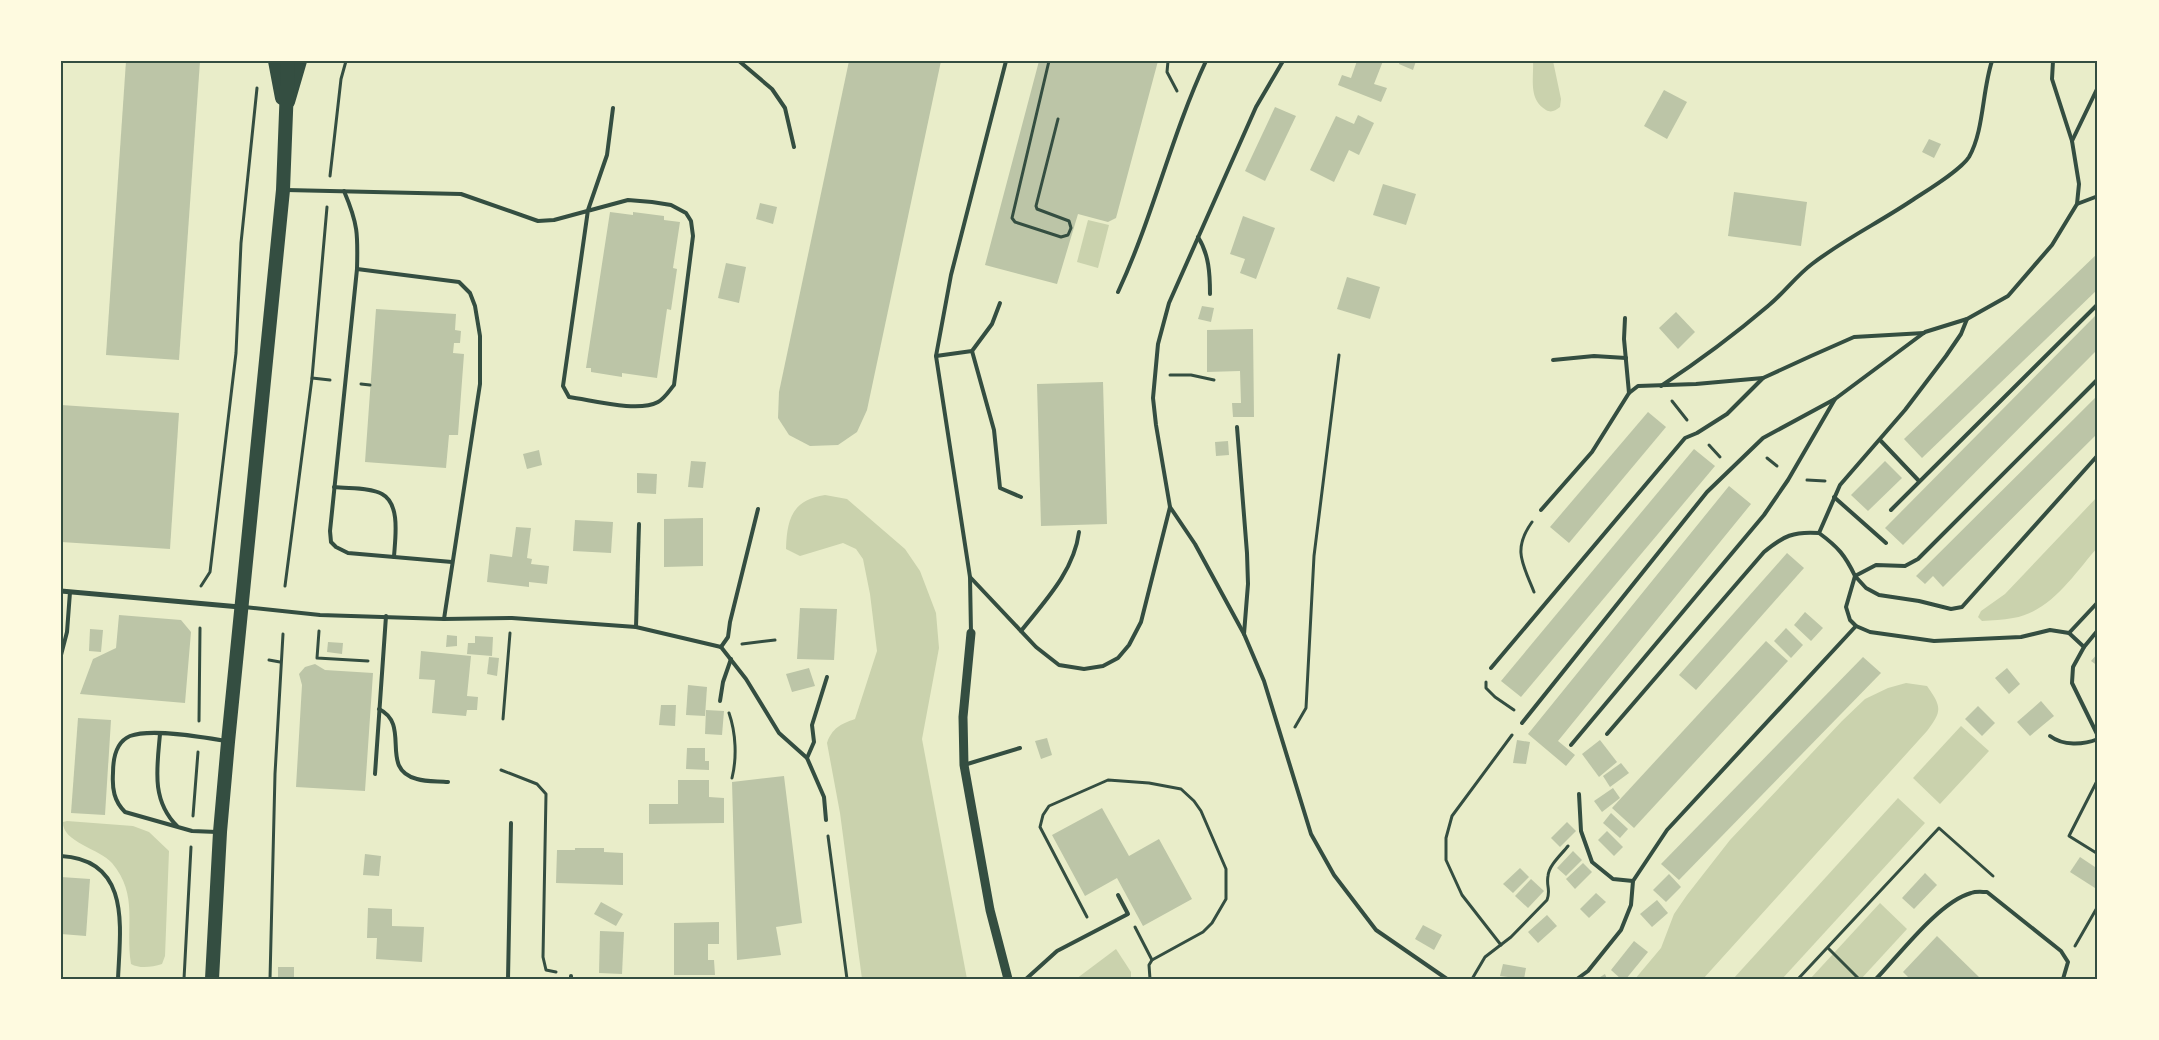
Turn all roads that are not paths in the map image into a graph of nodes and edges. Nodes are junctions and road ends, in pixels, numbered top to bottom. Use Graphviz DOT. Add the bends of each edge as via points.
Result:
graph roads {
  1 [pos="275,61"];
  2 [pos="288,61"];
  3 [pos="301,61"];
  4 [pos="739,61"];
  5 [pos="1006,61"];
  6 [pos="1206,61"];
  7 [pos="1283,61"];
  8 [pos="1992,61"];
  9 [pos="2053,61"];
  10 [pos="2098,87"];
  11 [pos="613,108"];
  12 [pos="286,114"];
  13 [pos="2072,141"];
  14 [pos="794,146"];
  15 [pos="283,190"];
  16 [pos="344,191"];
  17 [pos="2098,196"];
  18 [pos="2077,204"];
  19 [pos="588,210"];
  20 [pos="1198,237"];
  21 [pos="357,269"];
  22 [pos="1118,292"];
  23 [pos="1210,294"];
  24 [pos="1000,303"];
  25 [pos="2098,304"];
  26 [pos="1625,318"];
  27 [pos="1967,319"];
  28 [pos="1925,332"];
  29 [pos="972,351"];
  30 [pos="936,356"];
  31 [pos="1626,358"];
  32 [pos="1553,360"];
  33 [pos="1763,378"];
  34 [pos="2098,379"];
  35 [pos="1661,386"];
  36 [pos="1629,393"];
  37 [pos="1835,399"];
  38 [pos="1237,426"];
  39 [pos="1880,440"];
  40 [pos="2098,455"];
  41 [pos="1919,481"];
  42 [pos="334,487"];
  43 [pos="1021,496"];
  44 [pos="1834,497"];
  45 [pos="1170,508"];
  46 [pos="758,510"];
  47 [pos="1541,510"];
  48 [pos="1890,510"];
  49 [pos="639,524"];
  50 [pos="1079,532"];
  51 [pos="1819,533"];
  52 [pos="1886,542"];
  53 [pos="394,557"];
  54 [pos="452,562"];
  55 [pos="1855,576"];
  56 [pos="970,577"];
  57 [pos="61,591"];
  58 [pos="70,592"];
  59 [pos="2098,602"];
  60 [pos="241,607"];
  61 [pos="386,616"];
  62 [pos="444,619"];
  63 [pos="1856,626"];
  64 [pos="636,627"];
  65 [pos="1022,630"];
  66 [pos="2098,630"];
  67 [pos="2070,632"];
  68 [pos="971,633"];
  69 [pos="1244,634"];
  70 [pos="2084,646"];
  71 [pos="721,647"];
  72 [pos="61,655"];
  73 [pos="731,659"];
  74 [pos="1491,668"];
  75 [pos="827,677"];
  76 [pos="720,701"];
  77 [pos="379,709"];
  78 [pos="1522,723"];
  79 [pos="160,734"];
  80 [pos="1607,734"];
  81 [pos="2050,736"];
  82 [pos="2098,737"];
  83 [pos="228,742"];
  84 [pos="1571,745"];
  85 [pos="1020,748"];
  86 [pos="807,758"];
  87 [pos="964,765"];
  88 [pos="375,774"];
  89 [pos="448,782"];
  90 [pos="1579,794"];
  91 [pos="826,820"];
  92 [pos="511,824"];
  93 [pos="179,828"];
  94 [pos="220,832"];
  95 [pos="61,856"];
  96 [pos="1633,881"];
  97 [pos="1118,895"];
  98 [pos="118,979"];
  99 [pos="212,979"];
  100 [pos="508,979"];
  101 [pos="1008,979"];
  102 [pos="1026,979"];
  103 [pos="1446,979"];
  104 [pos="1577,979"];
  105 [pos="1876,979"];
  106 [pos="2063,979"];
  1 -- 12 [label="highway"];
  2 -- 12 [label="highway"];
  3 -- 12 [label="main road"];
  4 -- 14 [label="lane" via="772,89 785,108"];
  5 -- 30 [label="lane" via="950,275"];
  6 -- 22 [label="lane" via="1187,102"];
  7 -- 20 [label="lane" via="1256,106"];
  8 -- 35 [label="lane" via="1968,158 1947,177 1810,265 1770,305 1717,348"];
  9 -- 13 [label="lane" via="2052,79"];
  10 -- 13 [label="lane"];
  11 -- 19 [label="lane" via="607,155"];
  12 -- 15 [label="highway"];
  13 -- 18 [label="lane" via="2079,184"];
  15 -- 16 [label="lane"];
  15 -- 60 [label="highway"];
  16 -- 19 [label="lane" via="460,194 538,220 554,220"];
  16 -- 21 [label="lane" via="357,226"];
  17 -- 18 [label="lane"];
  18 -- 27 [label="lane" via="2052,245 2008,296"];
  19 -- 19 [label="lane" via="563,386 569,397 640,407 657,402 674,384 693,236 691,221 686,213 652,202 628,200"];
  20 -- 23 [label="lane" via="1208,266"];
  20 -- 45 [label="lane" via="1169,303 1158,344 1154,376 1156,425"];
  21 -- 42 [label="lane"];
  21 -- 54 [label="lane" via="458,282 470,292 475,306 480,336 480,384"];
  24 -- 29 [label="lane" via="992,324"];
  25 -- 41 [label="lane"];
  26 -- 31 [label="lane"];
  27 -- 28 [label="lane"];
  27 -- 39 [label="lane" via="1946,356"];
  28 -- 33 [label="lane" via="1854,337"];
  28 -- 37 [label="lane"];
  29 -- 30 [label="lane"];
  29 -- 43 [label="lane" via="994,430 1000,488"];
  30 -- 56 [label="lane"];
  31 -- 32 [label="lane" via="1594,356"];
  31 -- 36 [label="lane"];
  33 -- 35 [label="lane"];
  33 -- 74 [label="lane" via="1727,414 1685,438"];
  34 -- 55 [label="lane" via="1918,559 1905,566 1876,565"];
  35 -- 36 [label="lane" via="1638,386"];
  36 -- 47 [label="lane" via="1592,452"];
  37 -- 78 [label="lane" via="1763,438 1707,492"];
  37 -- 84 [label="lane" via="1764,515"];
  38 -- 69 [label="lane" via="1247,553"];
  39 -- 41 [label="lane"];
  39 -- 44 [label="lane"];
  40 -- 55 [label="lane" via="1962,607 1952,609 1879,595 1866,588"];
  41 -- 48 [label="lane"];
  42 -- 53 [label="lane" via="381,494 389,500 395,526"];
  42 -- 53 [label="lane" via="331,542 348,553"];
  44 -- 51 [label="lane"];
  44 -- 52 [label="lane"];
  45 -- 65 [label="lane" via="1141,622 1118,658 1103,666 1084,669 1059,665 1036,647"];
  45 -- 69 [label="lane" via="1195,544"];
  46 -- 71 [label="lane" via="728,637"];
  49 -- 64 [label="lane"];
  50 -- 65 [label="lane" via="1077,548 1060,582"];
  51 -- 55 [label="lane" via="1839,548"];
  51 -- 80 [label="lane" via="1789,534 1764,552"];
  53 -- 54 [label="lane"];
  54 -- 62 [label="lane"];
  55 -- 63 [label="lane" via="1846,607 1850,620"];
  56 -- 65 [label="lane"];
  56 -- 68 [label="lane"];
  57 -- 58 [label="street"];
  58 -- 60 [label="street"];
  58 -- 72 [label="lane" via="67,632"];
  59 -- 67 [label="lane"];
  60 -- 61 [label="lane" via="320,615"];
  60 -- 83 [label="highway"];
  61 -- 62 [label="lane"];
  61 -- 77 [label="lane"];
  62 -- 64 [label="lane" via="512,618"];
  63 -- 67 [label="lane" via="1870,632 1934,641 2021,636 2050,630"];
  63 -- 96 [label="lane" via="1667,830"];
  64 -- 71 [label="lane"];
  66 -- 70 [label="lane"];
  67 -- 70 [label="lane"];
  68 -- 87 [label="street" via="963,717"];
  69 -- 103 [label="lane" via="1264,681 1311,834 1334,875 1376,930"];
  70 -- 82 [label="lane" via="2073,667 2072,683"];
  71 -- 73 [label="lane"];
  73 -- 76 [label="lane"];
  73 -- 86 [label="lane" via="779,733"];
  75 -- 86 [label="lane" via="812,725 814,742"];
  77 -- 88 [label="lane"];
  77 -- 89 [label="lane" via="387,713 395,724 395,755 403,771 416,779"];
  79 -- 83 [label="lane" via="199,736"];
  79 -- 93 [label="lane" via="159,798 168,817"];
  79 -- 93 [label="lane" via="129,737 120,744 113,764 114,797 125,812"];
  81 -- 82 [label="lane" via="2056,741 2080,744"];
  83 -- 94 [label="highway"];
  85 -- 87 [label="lane"];
  86 -- 91 [label="lane" via="824,797"];
  87 -- 101 [label="street" via="990,910"];
  90 -- 96 [label="lane" via="1581,831 1592,862 1613,879"];
  92 -- 100 [label="lane"];
  93 -- 94 [label="lane"];
  94 -- 99 [label="highway"];
  95 -- 98 [label="lane" via="93,865 115,891 120,916"];
  96 -- 104 [label="lane" via="1631,905 1621,930 1588,971"];
  97 -- 102 [label="lane" via="1128,914 1056,951"];
  105 -- 106 [label="lane" via="1935,916 1973,892 1987,892 2062,951 2068,962"];
}
